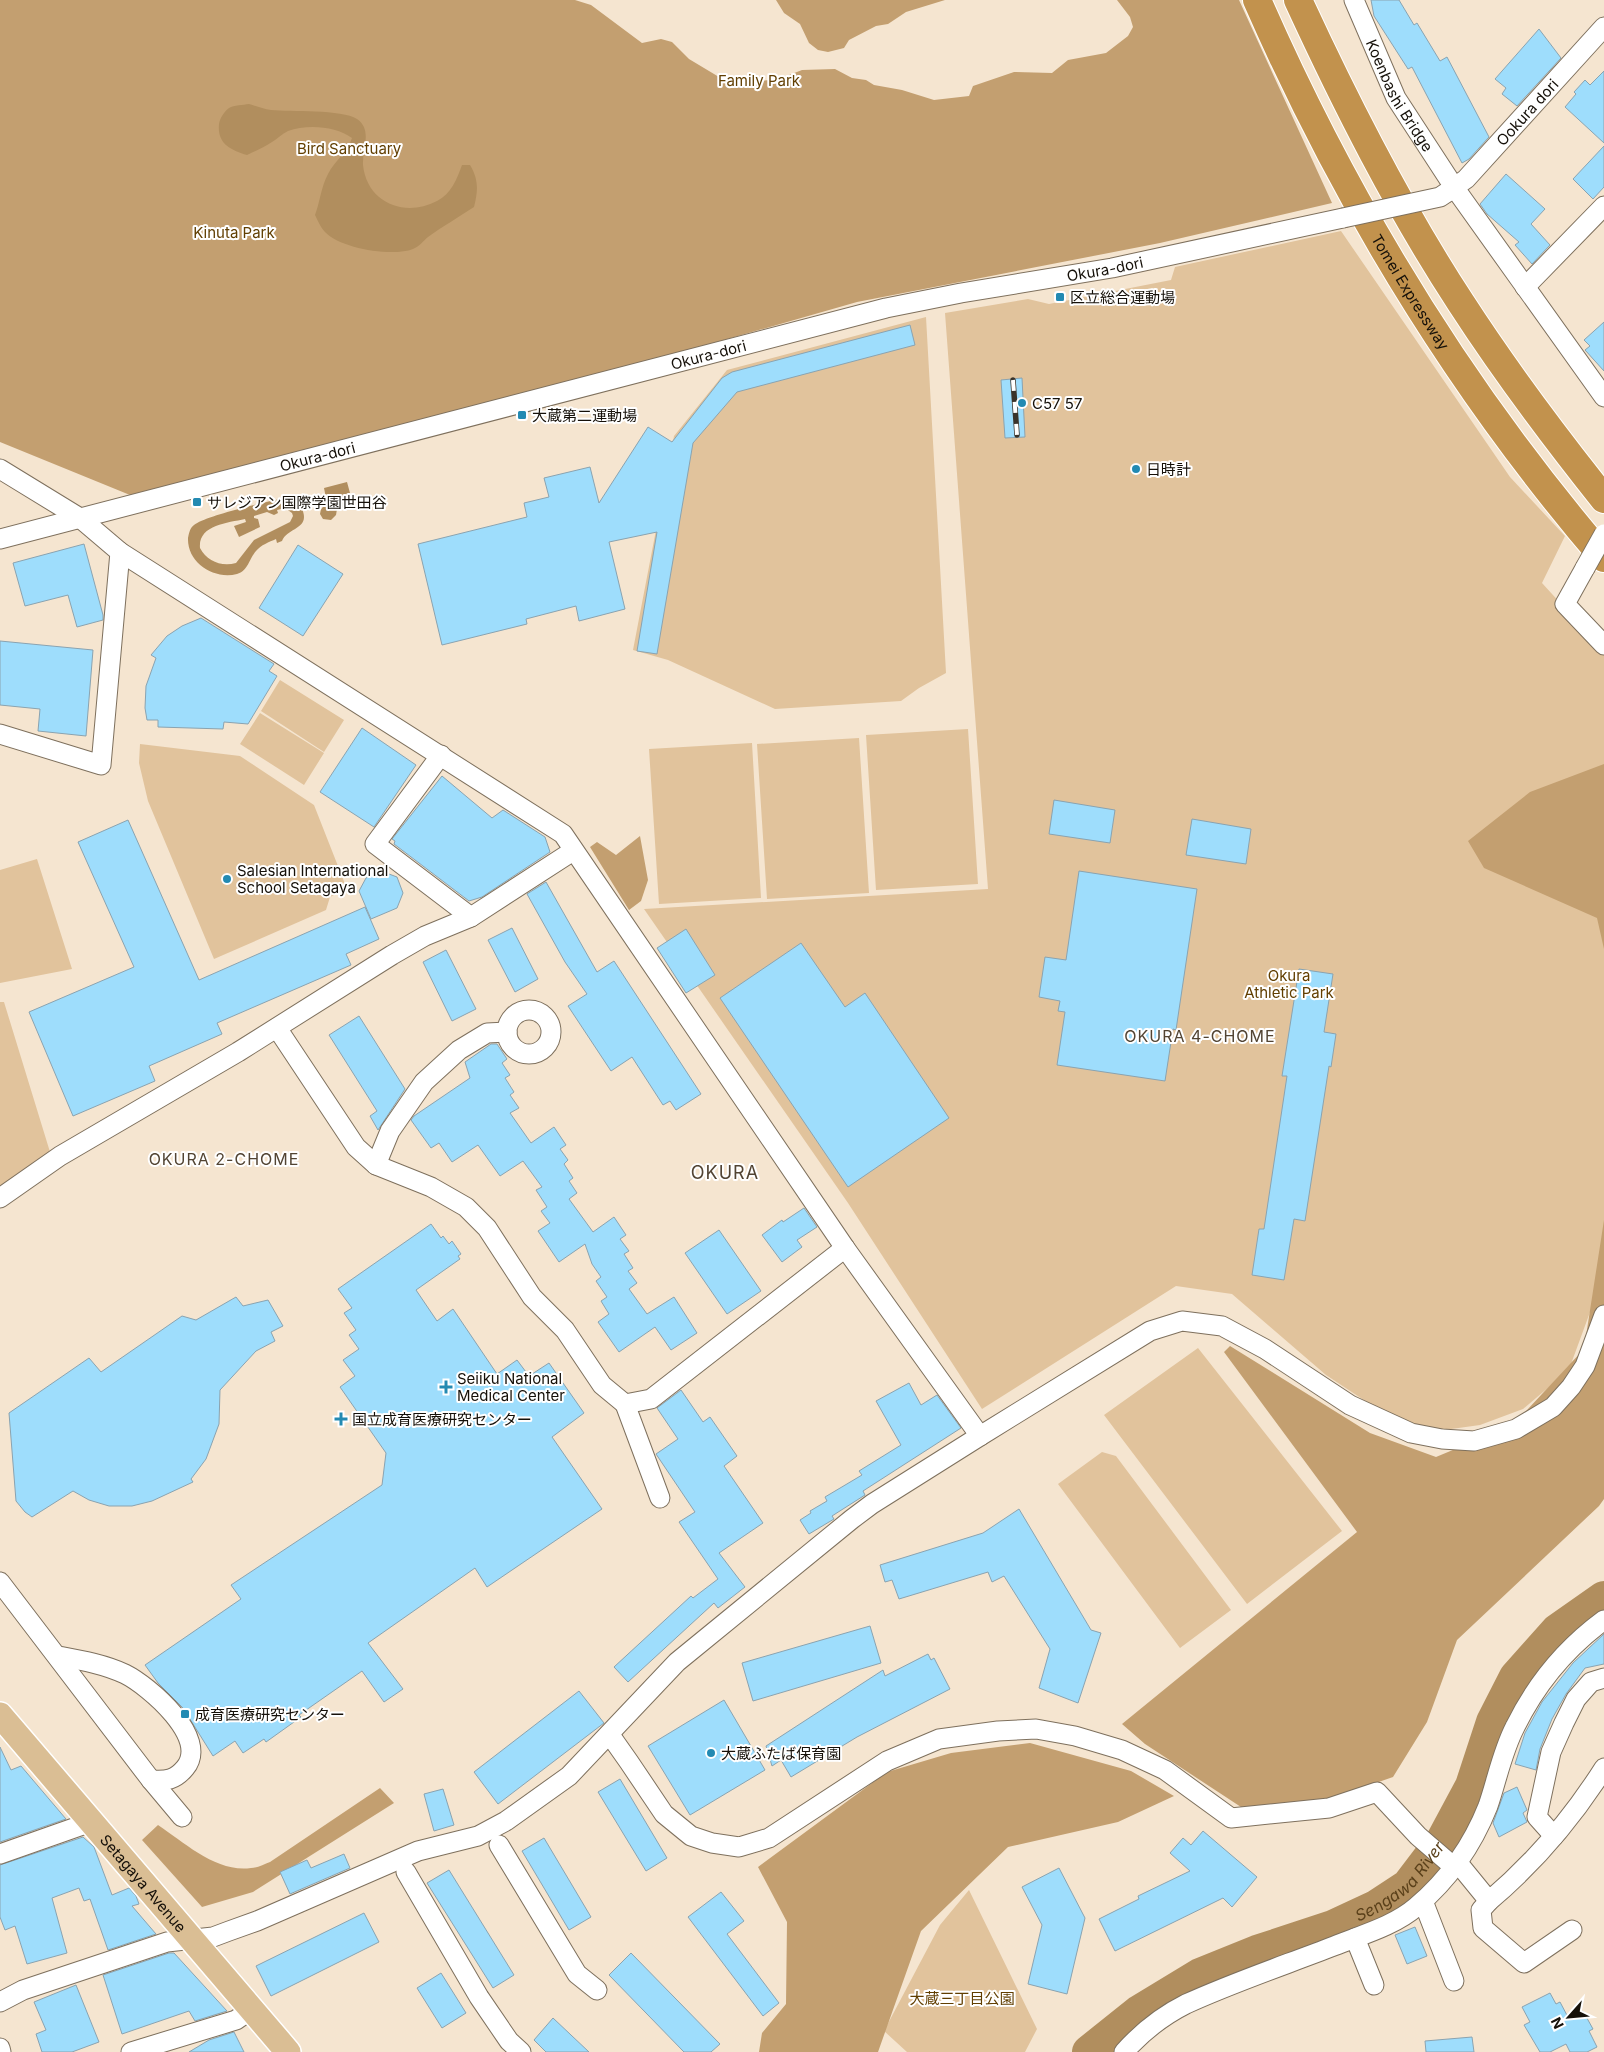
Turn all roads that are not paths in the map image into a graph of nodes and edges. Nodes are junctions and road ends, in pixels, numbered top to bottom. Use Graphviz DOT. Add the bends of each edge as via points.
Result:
graph roads {
  1 [pos="1257,0"];
  2 [pos="1298,0"];
  3 [pos="1354,0"];
  4 [pos="1604,26"];
  5 [pos="1450,190"];
  6 [pos="1604,206"];
  7 [pos="1343,218"];
  8 [pos="1525,287"];
  9 [pos="1604,397"];
  10 [pos="0,469"];
  11 [pos="1604,498"];
  12 [pos="80,518"];
  13 [pos="1604,534"];
  14 [pos="0,539"];
  15 [pos="120,552"];
  16 [pos="1595,563"];
  17 [pos="1604,645"];
  18 [pos="0,734"];
  19 [pos="441,755"];
  20 [pos="573,851"];
  21 [pos="471,917"];
  22 [pos="277,1028"];
  23 [pos="507,1032"];
  24 [pos="376,1165"];
  25 [pos="0,1198"];
  26 [pos="845,1248"];
  27 [pos="1604,1314"];
  28 [pos="625,1404"];
  29 [pos="980,1436"];
  30 [pos="660,1498"];
  31 [pos="0,1582"];
  32 [pos="1604,1620"];
  33 [pos="58,1656"];
  34 [pos="1604,1678"];
  35 [pos="0,1715"];
  36 [pos="610,1735"];
  37 [pos="1604,1768"];
  38 [pos="151,1780"];
  39 [pos="182,1817"];
  40 [pos="91,1822"];
  41 [pos="1554,1836"];
  42 [pos="499,1845"];
  43 [pos="0,1854"];
  44 [pos="1456,1865"];
  45 [pos="406,1872"];
  46 [pos="1489,1900"];
  47 [pos="1423,1901"];
  48 [pos="1572,1930"];
  49 [pos="1355,1938"];
  50 [pos="193,1940"];
  51 [pos="1454,1981"];
  52 [pos="1374,1985"];
  53 [pos="598,1990"];
  54 [pos="0,2002"];
  55 [pos="252,2009"];
  56 [pos="0,2048"];
  57 [pos="2,2052"];
  58 [pos="131,2052"];
  59 [pos="288,2052"];
  60 [pos="521,2052"];
  61 [pos="1124,2052"];
  1 -- 16 [label="highway, Tomei Expressway" via="1340,172 1386,254 1480,400 1531,467"];
  2 -- 11 [label="highway" via="1336,82 1417,233 1510,376"];
  3 -- 5 [label="street, Koenbashi Bridge" via="1396,98"];
  4 -- 5 [label="street, Ookura dori" via="1466,180"];
  5 -- 7 [label="street, Ookura dori, bridge" via="1440,197"];
  5 -- 8 [label="street, Koenbashi Bridge"];
  6 -- 8 [label="street"];
  7 -- 12 [label="street, Okura-dori" via="1112,268 886,308"];
  8 -- 9 [label="street, Koenbashi Bridge"];
  10 -- 12 [label="street"];
  12 -- 14 [label="street"];
  12 -- 15 [label="street"];
  13 -- 16 [label="street, bridge"];
  15 -- 18 [label="street" via="101,765"];
  15 -- 19 [label="street"];
  16 -- 17 [label="street" via="1565,604"];
  19 -- 20 [label="street" via="563,834"];
  19 -- 21 [label="street" via="375,844"];
  20 -- 21 [label="street"];
  20 -- 26 [label="street"];
  21 -- 22 [label="street" via="400,950"];
  22 -- 24 [label="street" via="356,1147"];
  22 -- 25 [label="street" via="60,1156"];
  23 -- 24 [label="street" via="487,1033 466,1046 424,1082 390,1131"];
  24 -- 28 [label="street" via="432,1187 466,1207 486,1228 532,1297 565,1330 602,1385"];
  26 -- 28 [label="street" via="651,1399"];
  26 -- 29 [label="street"];
  27 -- 29 [label="street" via="1585,1366 1553,1407 1516,1429 1474,1441 1411,1433 1350,1404 1265,1349 1222,1326 1182,1321 1150,1331"];
  28 -- 30 [label="street"];
  29 -- 36 [label="street" via="859,1514 677,1662"];
  31 -- 33 [label="street"];
  32 -- 44 [label="street" via="1564,1654 1537,1687 1507,1745 1488,1806"];
  33 -- 38 [label="street"];
  33 -- 38 [label="street" via="90,1662 125,1674 153,1693 177,1719 190,1738 192,1752 188,1764 180,1774 166,1781"];
  34 -- 41 [label="street" via="1591,1682 1576,1699 1551,1752 1537,1817"];
  35 -- 40 [label="main road, Setagaya Avenue"];
  36 -- 44 [label="street" via="664,1814 691,1836 739,1847 769,1838 886,1761 939,1739 1036,1729 1122,1750 1165,1770 1231,1818 1329,1808 1377,1792 1418,1836"];
  36 -- 50 [label="street" via="569,1776 514,1816 478,1836 418,1851 258,1921 213,1937"];
  37 -- 41 [label="street"];
  38 -- 39 [label="street"];
  40 -- 43 [label="street"];
  40 -- 50 [label="main road, Setagaya Avenue"];
  41 -- 46 [label="street"];
  42 -- 53 [label="street" via="578,1974"];
  44 -- 46 [label="street"];
  44 -- 47 [label="street"];
  45 -- 60 [label="street" via="479,1998 509,2041"];
  46 -- 48 [label="street" via="1481,1910 1483,1928 1524,1964"];
  47 -- 49 [label="street" via="1408,1913"];
  47 -- 51 [label="street"];
  49 -- 52 [label="street"];
  49 -- 61 [label="street" via="1186,2004 1162,2017"];
  50 -- 54 [label="street" via="167,1942 23,1990"];
  50 -- 55 [label="main road, Setagaya Avenue"];
  55 -- 58 [label="street" via="236,2020"];
  55 -- 59 [label="main road, Setagaya Avenue"];
  56 -- 57 [label="street"];
}
